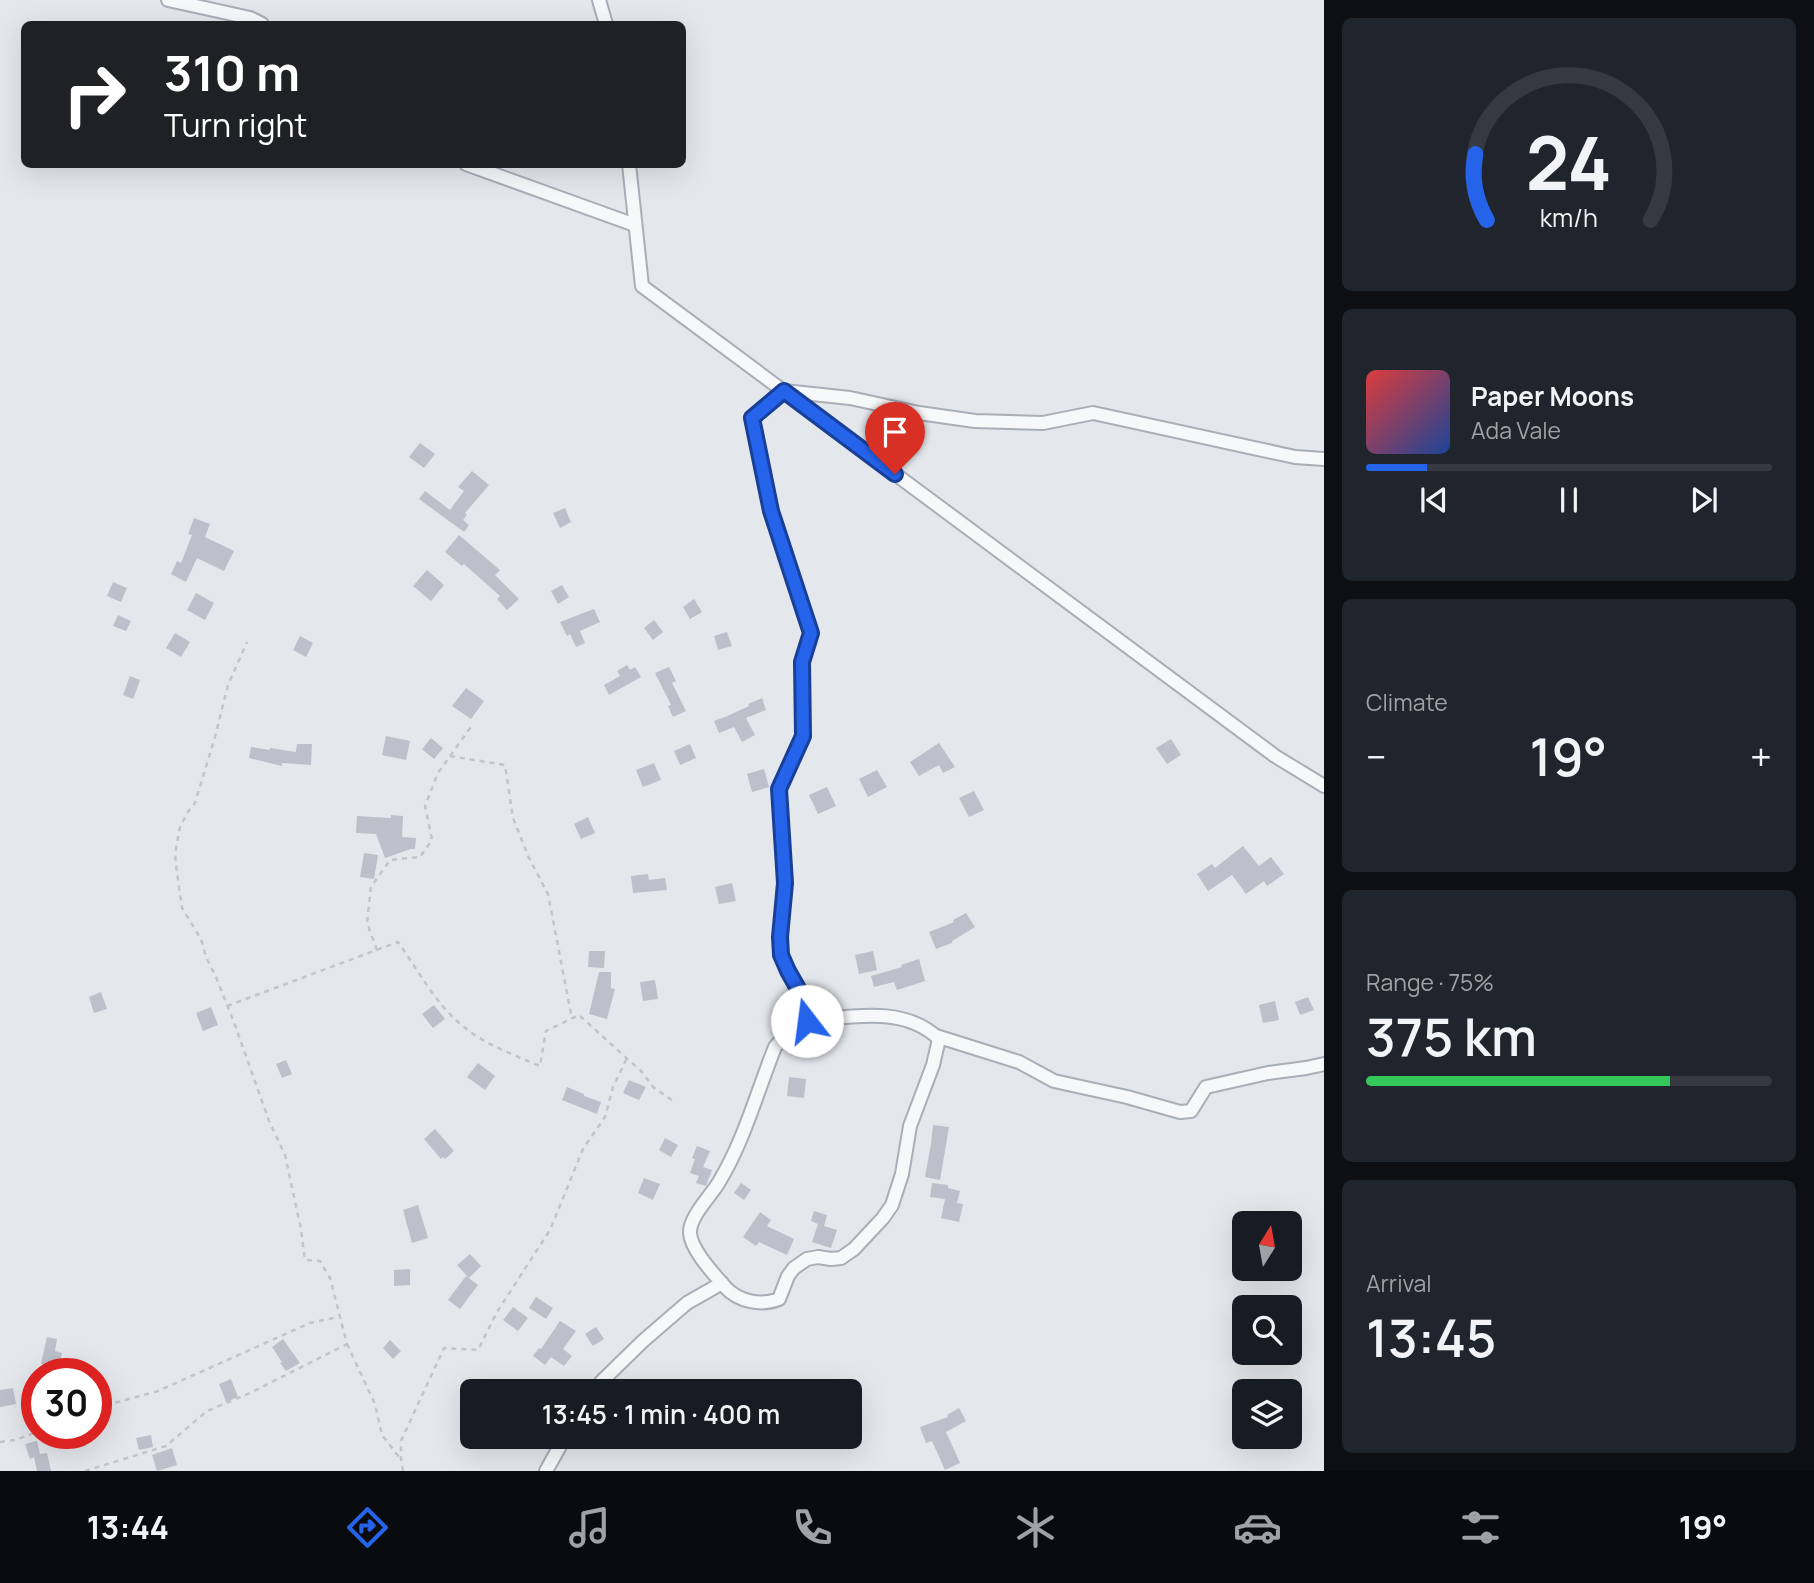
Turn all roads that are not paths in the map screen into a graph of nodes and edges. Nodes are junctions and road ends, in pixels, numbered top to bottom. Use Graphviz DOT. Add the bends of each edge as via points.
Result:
graph roads {
  1 [pos="168,0"];
  2 [pos="599,0"];
  3 [pos="256,21"];
  4 [pos="605,21"];
  5 [pos="477,168"];
  6 [pos="629,168"];
  7 [pos="635,225"];
  8 [pos="784,391"];
  9 [pos="1324,459"];
  10 [pos="1322,782"];
  11 [pos="807,1021"];
  12 [pos="936,1036"];
  13 [pos="1324,1064"];
  14 [pos="722,1283"];
  15 [pos="604,1379"];
  16 [pos="558,1449"];
  17 [pos="546,1471"];
  1 -- 3 [label="street"];
  2 -- 4 [label="street"];
  5 -- 7 [label="street"];
  6 -- 7 [label="street"];
  7 -- 8 [label="street" via="642,286"];
  8 -- 9 [label="street" via="975,421 1043,423 1093,413 1295,457"];
  8 -- 10 [label="street" via="1275,756"];
  8 -- 11 [label="street" via="752,418 771,511 811,633 802,662 803,736 779,789 785,883 781,955 809,1011"];
  11 -- 12 [label="street" via="897,1017"];
  11 -- 14 [label="street" via="775,1047 737,1148 691,1225 696,1250"];
  12 -- 13 [label="street" via="1019,1062 1054,1081 1180,1112 1191,1111 1206,1087"];
  12 -- 14 [label="street" via="933,1065 909,1126 902,1174 883,1218 841,1258 807,1259 794,1268 779,1299 753,1302"];
  14 -- 15 [label="street" via="687,1303"];
  16 -- 17 [label="street"];
}
